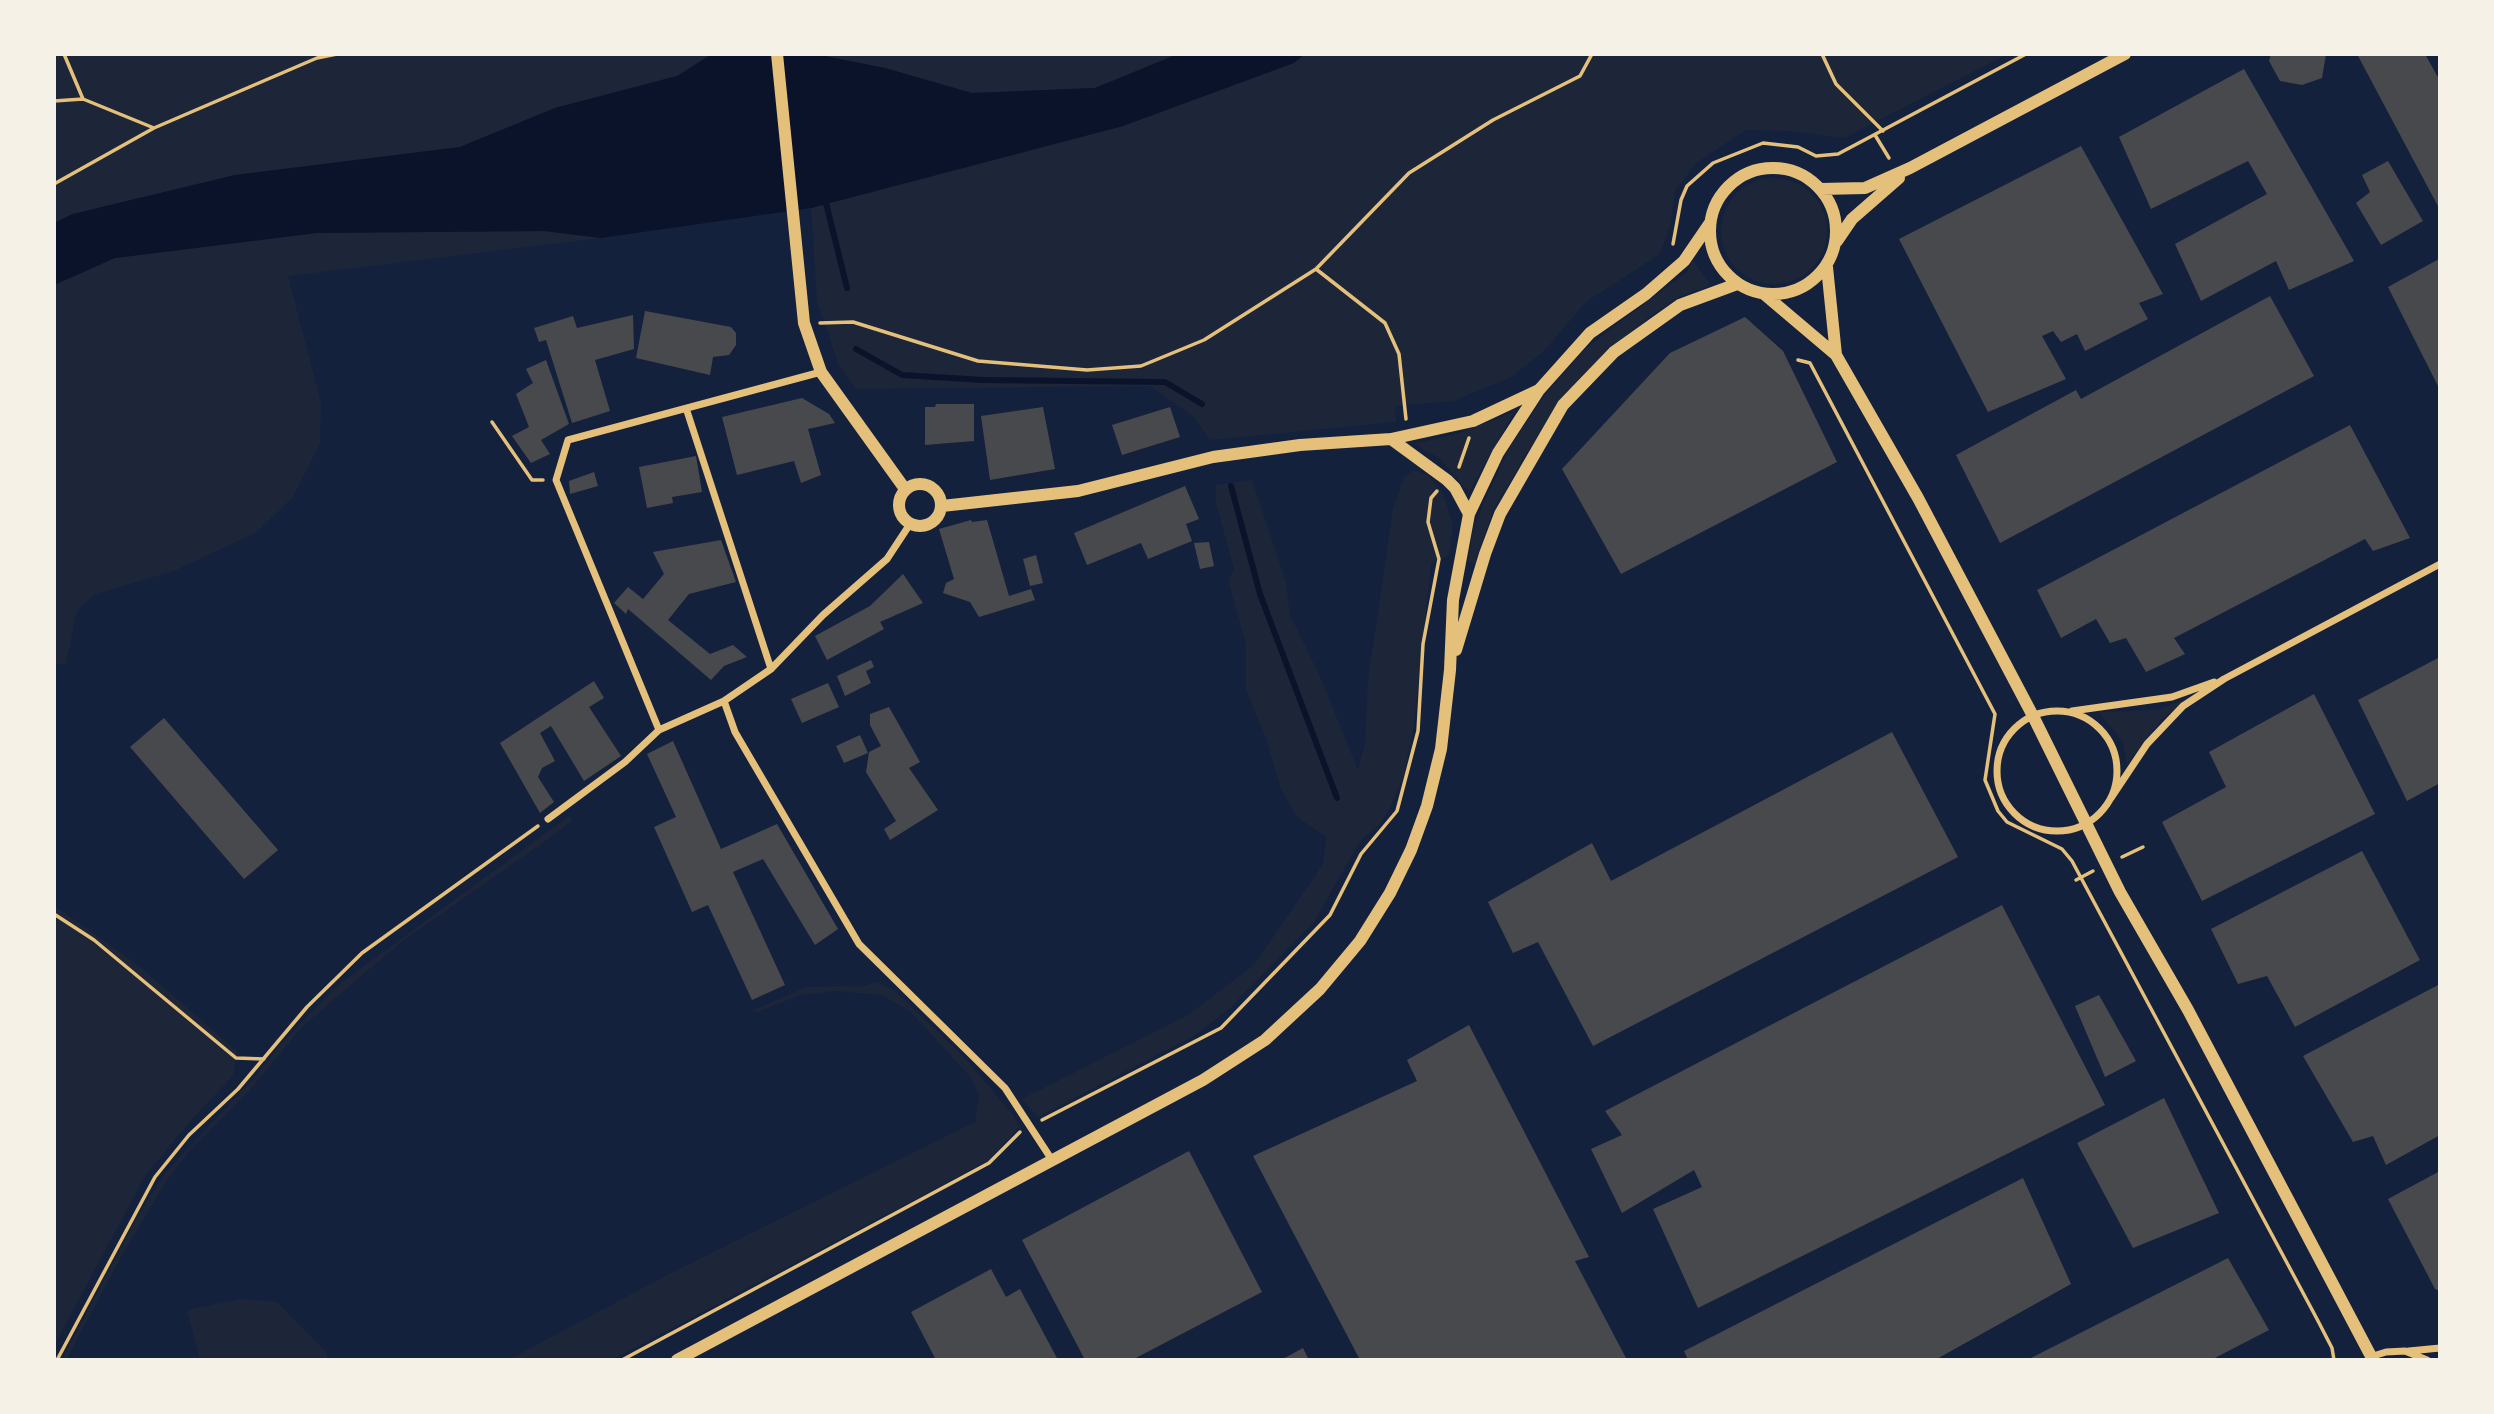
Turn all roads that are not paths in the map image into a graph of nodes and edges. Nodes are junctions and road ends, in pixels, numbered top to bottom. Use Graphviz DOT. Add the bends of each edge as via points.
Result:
graph roads {
  1 [pos="777,54"];
  2 [pos="2125,54"];
  3 [pos="1910,168"];
  4 [pos="1821,189"];
  5 [pos="1710,223"];
  6 [pos="1836,241"];
  7 [pos="1826,267"];
  8 [pos="1737,284"];
  9 [pos="1764,294"];
  10 [pos="1836,355"];
  11 [pos="821,372"];
  12 [pos="1539,390"];
  13 [pos="686,408"];
  14 [pos="1391,439"];
  15 [pos="905,489"];
  16 [pos="942,506"];
  17 [pos="1469,514"];
  18 [pos="910,524"];
  19 [pos="2440,564"];
  20 [pos="771,669"];
  21 [pos="1450,670"];
  22 [pos="2224,679"];
  23 [pos="724,701"];
  24 [pos="2065,712"];
  25 [pos="2033,716"];
  26 [pos="659,730"];
  27 [pos="2111,798"];
  28 [pos="548,819"];
  29 [pos="2086,824"];
  30 [pos="1052,1160"];
  31 [pos="2440,1348"];
  32 [pos="2405,1351"];
  33 [pos="2370,1359"];
  34 [pos="677,1360"];
  35 [pos="2427,1360"];
  1 -- 11 [label="street" via="804,323"];
  2 -- 3 [label="street"];
  3 -- 4 [label="street" via="1865,188"];
  3 -- 6 [label="street" via="1852,219"];
  4 -- 5 [label="street" via="1791,170 1754,170 1724,190"];
  4 -- 6 [label="street" via="1834,214"];
  5 -- 8 [label="street" via="1711,246 1721,267"];
  5 -- 12 [label="street" via="1684,261 1590,333"];
  6 -- 7 [label="street"];
  7 -- 9 [label="street" via="1810,284 1788,293"];
  7 -- 10 [label="street"];
  8 -- 9 [label="street"];
  8 -- 21 [label="street" via="1680,305 1614,352 1563,405 1500,514"];
  9 -- 10 [label="street"];
  10 -- 25 [label="street"];
  11 -- 13 [label="street"];
  11 -- 15 [label="street"];
  12 -- 14 [label="street" via="1469,422"];
  12 -- 17 [label="street" via="1498,453"];
  13 -- 20 [label="street"];
  13 -- 26 [label="street" via="568,440 556,480"];
  14 -- 16 [label="street" via="1213,457 1078,491"];
  14 -- 17 [label="street" via="1447,480"];
  15 -- 16 [label="street" via="930,485"];
  15 -- 18 [label="street" via="899,508"];
  16 -- 18 [label="street" via="931,523"];
  17 -- 21 [label="street" via="1453,600"];
  18 -- 20 [label="street" via="887,559"];
  19 -- 22 [label="street"];
  20 -- 23 [label="street"];
  21 -- 30 [label="street" via="1441,749 1419,828 1390,893 1352,950 1320,989 1265,1040 1203,1080"];
  22 -- 24 [label="street" via="2172,697"];
  22 -- 27 [label="street" via="2183,706 2147,744"];
  23 -- 26 [label="street"];
  23 -- 30 [label="street" via="734,732 859,944 1005,1088"];
  24 -- 25 [label="street"];
  24 -- 27 [label="street" via="2084,717 2110,743 2116,761"];
  25 -- 29 [label="street"];
  25 -- 29 [label="street" via="2012,730 2003,744 1997,777 2001,793 2015,813 2036,827 2068,830"];
  26 -- 28 [label="street" via="625,762"];
  27 -- 29 [label="street"];
  29 -- 33 [label="street"];
  30 -- 34 [label="street"];
  31 -- 32 [label="street"];
  32 -- 33 [label="street"];
  32 -- 35 [label="street"];
}
